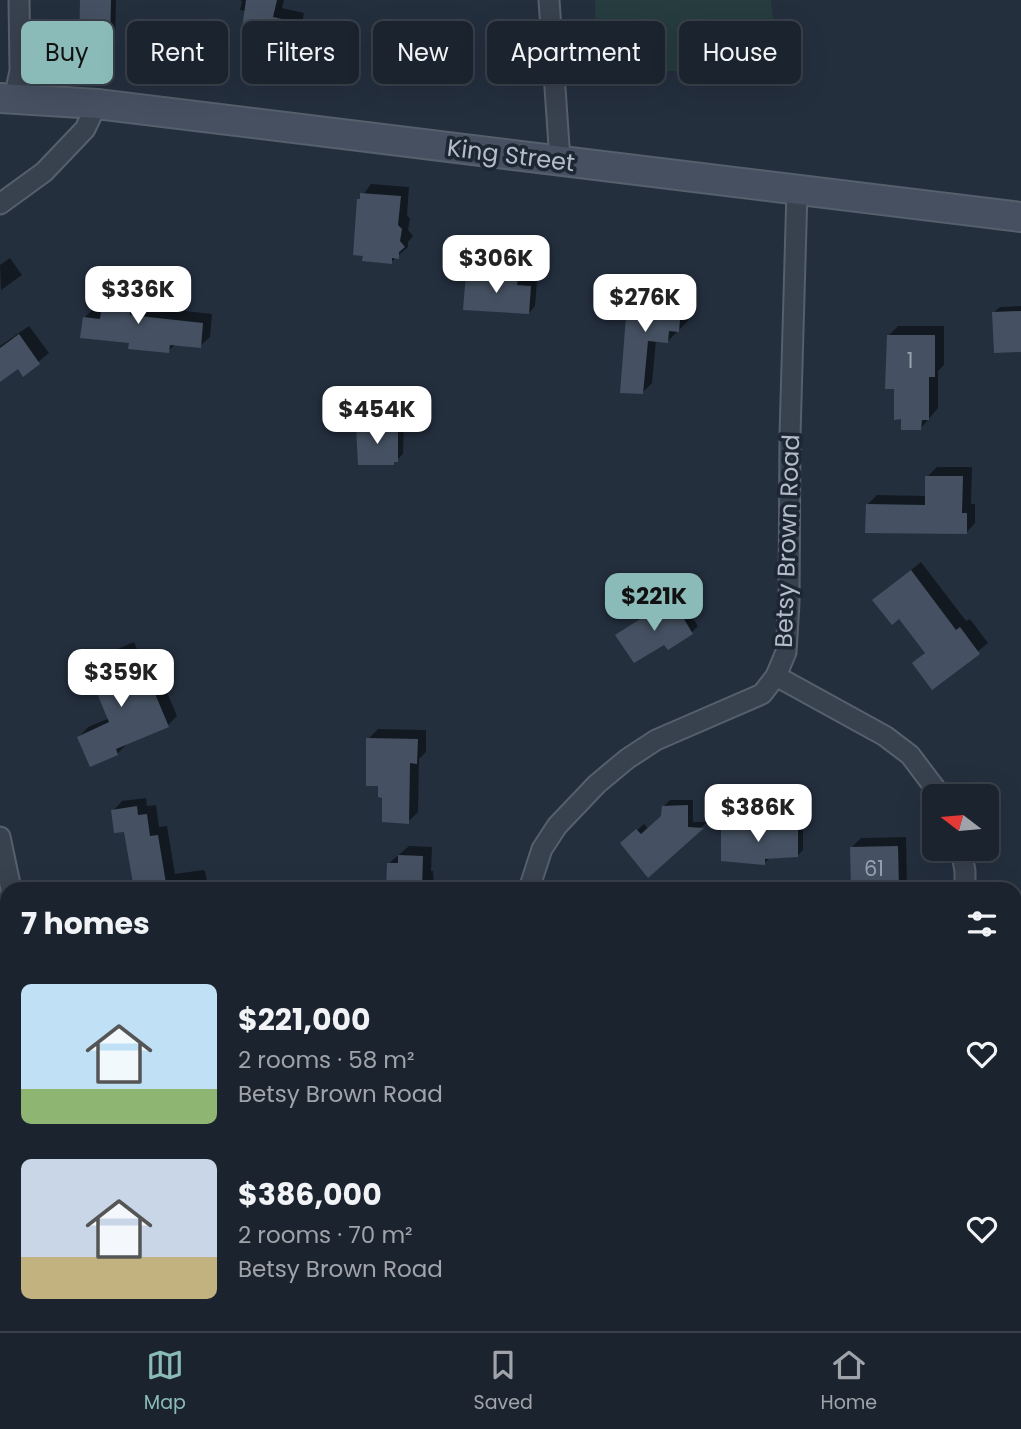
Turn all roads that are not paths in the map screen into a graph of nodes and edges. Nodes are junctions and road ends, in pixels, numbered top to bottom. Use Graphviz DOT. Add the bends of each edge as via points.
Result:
graph roads {
  1 [pos="19,0"];
  2 [pos="549,0"];
  3 [pos="7,98"];
  4 [pos="97,104"];
  5 [pos="560,161"];
  6 [pos="797,191"];
  7 [pos="0,204"];
  8 [pos="1021,217"];
  9 [pos="776,676"];
  10 [pos="932,784"];
  11 [pos="0,837"];
  12 [pos="963,861"];
  13 [pos="10,882"];
  14 [pos="531,882"];
  15 [pos="965,882"];
  1 -- 3 [label="street" via="20,71"];
  2 -- 5 [label="street"];
  3 -- 4 [label="main road, King Street"];
  4 -- 5 [label="main road, King Street"];
  4 -- 7 [label="street" via="77,138 44,172"];
  5 -- 6 [label="main road, King Street"];
  6 -- 8 [label="main road, King Street"];
  6 -- 9 [label="street, Betsy Brown Road" via="789,603 786,652"];
  9 -- 10 [label="street" via="885,736 910,755"];
  9 -- 14 [label="street, Betsy Brown Road" via="762,694 656,740 597,784 542,849"];
  11 -- 13 [label="street"];
  12 -- 15 [label="street"];
}
